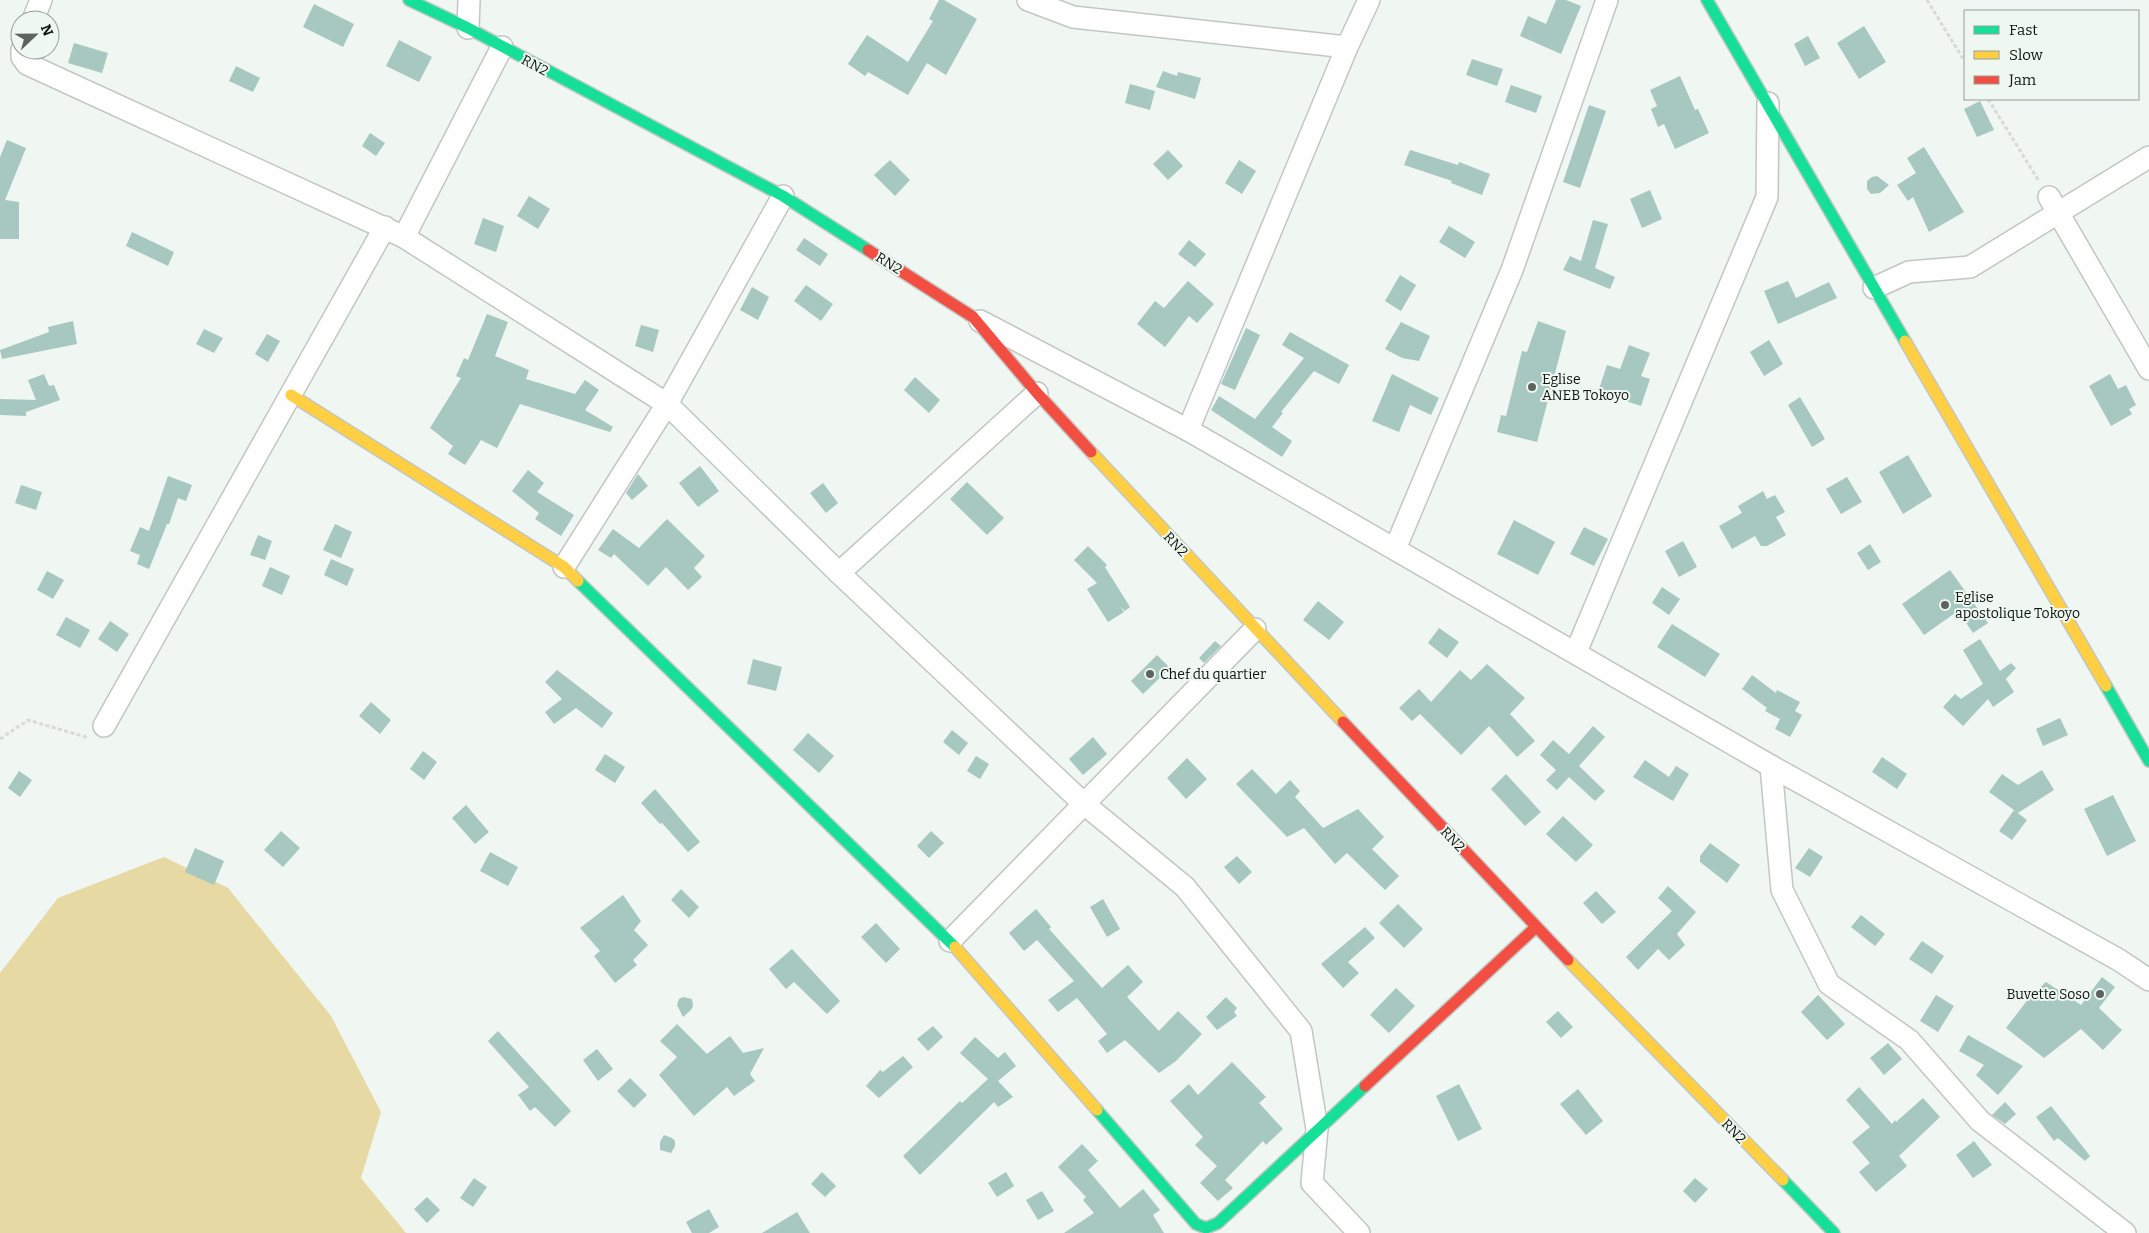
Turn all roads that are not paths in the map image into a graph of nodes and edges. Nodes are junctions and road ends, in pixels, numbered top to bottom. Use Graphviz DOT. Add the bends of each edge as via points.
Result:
graph roads {
  1 [pos="409,0"];
  2 [pos="469,0"];
  3 [pos="1028,0"];
  4 [pos="1369,0"];
  5 [pos="1607,0"];
  6 [pos="1708,0"];
  7 [pos="468,28"];
  8 [pos="1347,47"];
  9 [pos="502,48"];
  10 [pos="24,60"];
  11 [pos="1768,103"];
  12 [pos="2149,157"];
  13 [pos="783,196"];
  14 [pos="2053,204"];
  15 [pos="385,227"];
  16 [pos="404,237"];
  17 [pos="1874,288"];
  18 [pos="973,317"];
  19 [pos="2149,369"];
  20 [pos="1037,393"];
  21 [pos="291,395"];
  22 [pos="667,404"];
  23 [pos="1188,430"];
  24 [pos="1395,549"];
  25 [pos="564,567"];
  26 [pos="839,573"];
  27 [pos="1255,629"];
  28 [pos="1576,652"];
  29 [pos="104,726"];
  30 [pos="2149,761"];
  31 [pos="1771,766"];
  32 [pos="1083,803"];
  33 [pos="1536,927"];
  34 [pos="950,941"];
  35 [pos="2149,980"];
  36 [pos="1317,1129"];
  37 [pos="1359,1233"];
  38 [pos="1834,1233"];
  39 [pos="2125,1233"];
  1 -- 7 [label="street, RN2"];
  2 -- 7 [label="street"];
  3 -- 8 [label="street" via="1073,17"];
  4 -- 8 [label="street"];
  5 -- 24 [label="street" via="1512,270"];
  6 -- 11 [label="street"];
  7 -- 9 [label="street, RN2"];
  8 -- 23 [label="street"];
  9 -- 13 [label="street, RN2"];
  9 -- 16 [label="street"];
  10 -- 15 [label="street"];
  11 -- 17 [label="street"];
  11 -- 28 [label="street" via="1767,197"];
  12 -- 14 [label="street"];
  13 -- 18 [label="street, RN2"];
  13 -- 22 [label="street"];
  14 -- 17 [label="street" via="1970,266 1909,272"];
  14 -- 19 [label="street"];
  15 -- 16 [label="street"];
  15 -- 21 [label="street"];
  16 -- 22 [label="street"];
  17 -- 30 [label="street"];
  18 -- 20 [label="street, RN2"];
  18 -- 23 [label="street"];
  20 -- 26 [label="street"];
  20 -- 27 [label="street, RN2"];
  21 -- 25 [label="street"];
  21 -- 29 [label="street"];
  22 -- 25 [label="street"];
  22 -- 26 [label="street"];
  23 -- 24 [label="street"];
  24 -- 28 [label="street"];
  25 -- 34 [label="street"];
  26 -- 32 [label="street"];
  27 -- 32 [label="street"];
  27 -- 33 [label="street, RN2"];
  28 -- 31 [label="street"];
  31 -- 35 [label="street"];
  31 -- 39 [label="street" via="1782,890 1829,984 1909,1040 1980,1121"];
  32 -- 34 [label="street"];
  32 -- 36 [label="street" via="1186,887 1301,1031"];
  33 -- 36 [label="street"];
  33 -- 38 [label="street, RN2"];
  34 -- 36 [label="street" via="1196,1224 1206,1228 1218,1223"];
  36 -- 37 [label="street" via="1312,1183"];
}
